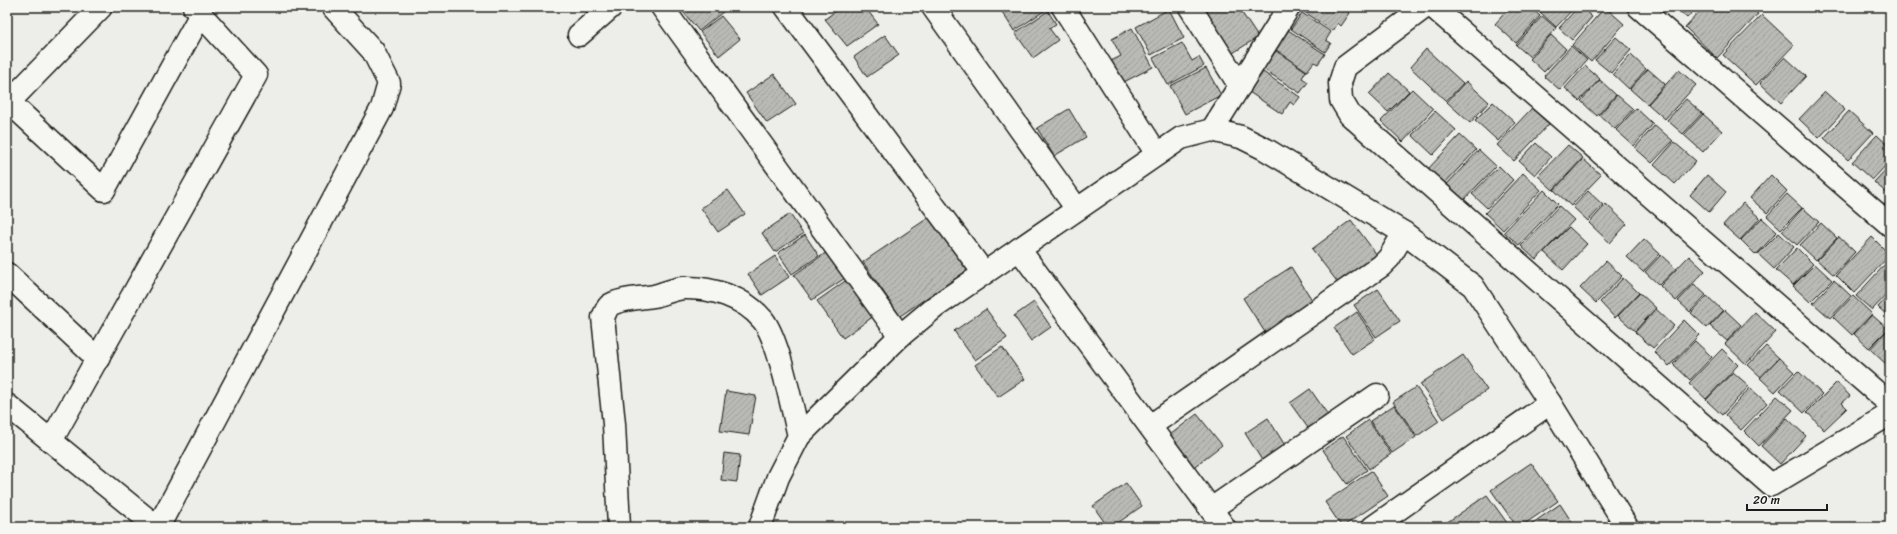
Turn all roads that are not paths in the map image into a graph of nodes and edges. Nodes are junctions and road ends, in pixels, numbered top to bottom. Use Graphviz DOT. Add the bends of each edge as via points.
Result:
graph roads {
  1 [pos="101,7"];
  2 [pos="333,7"];
  3 [pos="611,7"];
  4 [pos="662,7"];
  5 [pos="786,7"];
  6 [pos="933,7"];
  7 [pos="1063,7"];
  8 [pos="1190,7"];
  9 [pos="1289,7"];
  10 [pos="1425,7"];
  11 [pos="1433,7"];
  12 [pos="1639,7"];
  13 [pos="198,10"];
  14 [pos="579,35"];
  15 [pos="1240,86"];
  16 [pos="1212,130"];
  17 [pos="1157,154"];
  18 [pos="1077,209"];
  19 [pos="1890,225"];
  20 [pos="1404,233"];
  21 [pos="1019,249"];
  22 [pos="984,273"];
  23 [pos="7,274"];
  24 [pos="900,336"];
  25 [pos="98,359"];
  26 [pos="1377,396"];
  27 [pos="1550,403"];
  28 [pos="1890,404"];
  29 [pos="7,405"];
  30 [pos="1890,414"];
  31 [pos="1150,426"];
  32 [pos="800,436"];
  33 [pos="51,441"];
  34 [pos="1211,509"];
  35 [pos="158,527"];
  36 [pos="619,527"];
  37 [pos="760,527"];
  38 [pos="1224,527"];
  39 [pos="1373,527"];
  40 [pos="1627,527"];
  1 -- 13 [label="street" via="9,102 104,190"];
  2 -- 35 [label="street" via="373,51 389,83 382,108"];
  3 -- 14 [label="street"];
  4 -- 24 [label="street"];
  5 -- 22 [label="street"];
  6 -- 18 [label="street"];
  7 -- 17 [label="street"];
  8 -- 15 [label="street"];
  9 -- 15 [label="street"];
  10 -- 30 [label="street" via="1345,67 1340,83 1341,100 1350,115 1771,485"];
  11 -- 28 [label="street"];
  12 -- 19 [label="street"];
  13 -- 25 [label="street" via="256,75"];
  15 -- 16 [label="street"];
  16 -- 17 [label="street" via="1181,138"];
  16 -- 20 [label="street" via="1241,137 1265,149"];
  17 -- 18 [label="street"];
  18 -- 21 [label="street"];
  20 -- 27 [label="street" via="1473,286"];
  20 -- 31 [label="street" via="1381,266"];
  21 -- 22 [label="street"];
  21 -- 31 [label="street"];
  22 -- 24 [label="street" via="935,307"];
  23 -- 25 [label="street"];
  24 -- 32 [label="street"];
  25 -- 33 [label="street"];
  26 -- 34 [label="street"];
  27 -- 39 [label="street"];
  27 -- 40 [label="street"];
  29 -- 33 [label="street"];
  31 -- 34 [label="street"];
  32 -- 36 [label="street" via="774,341 763,320 745,305 730,296 702,288 681,288 616,303 606,311 603,325 614,424"];
  32 -- 37 [label="street" via="778,477"];
  33 -- 35 [label="street"];
  34 -- 38 [label="street"];
}
